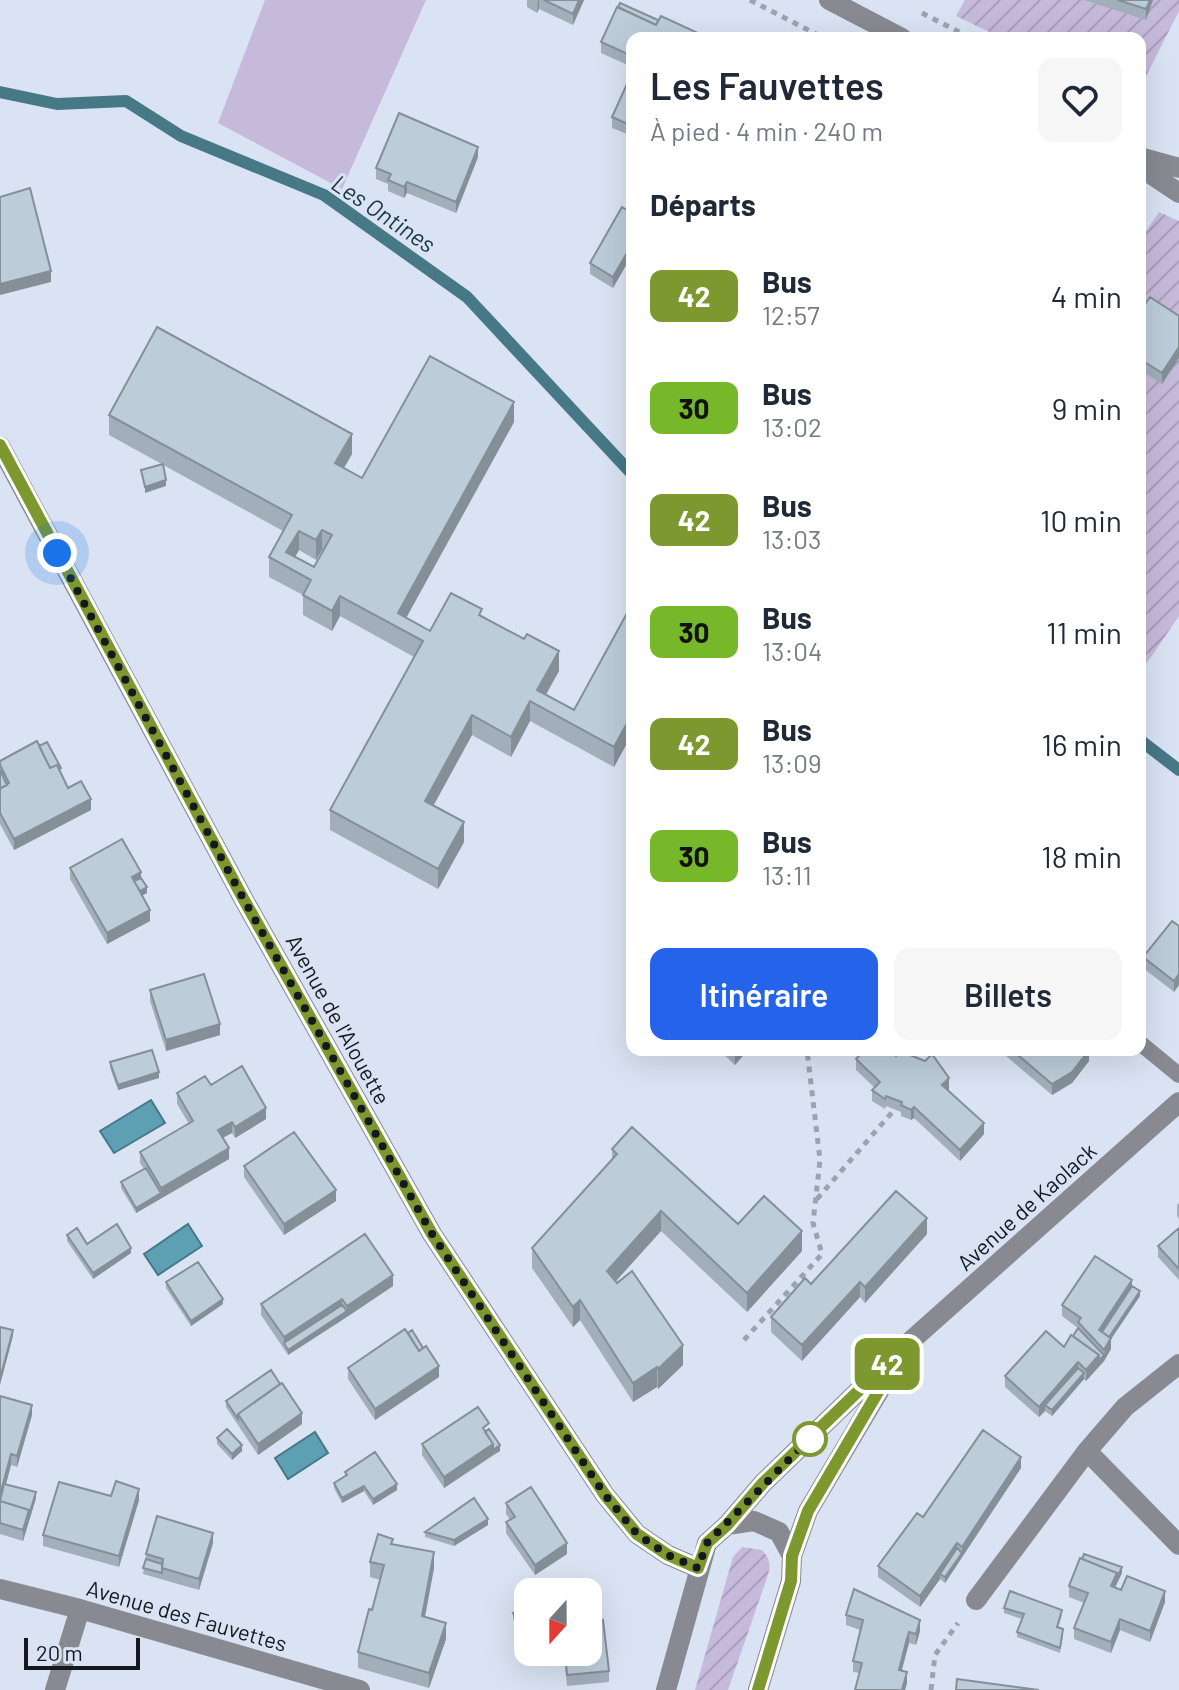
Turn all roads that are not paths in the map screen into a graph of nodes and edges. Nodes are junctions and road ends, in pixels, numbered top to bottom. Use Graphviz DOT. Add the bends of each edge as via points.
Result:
graph roads {
  1 [pos="829,0"];
  2 [pos="890,32"];
  3 [pos="1146,159"];
  4 [pos="1179,168"];
  5 [pos="1146,171"];
  6 [pos="1179,193"];
  7 [pos="0,446"];
  8 [pos="1146,1048"];
  9 [pos="1179,1075"];
  10 [pos="1179,1102"];
  11 [pos="905,1346"];
  12 [pos="1179,1364"];
  13 [pos="1087,1451"];
  14 [pos="727,1525"];
  15 [pos="1179,1545"];
  16 [pos="792,1556"];
  17 [pos="698,1568"];
  18 [pos="0,1589"];
  19 [pos="976,1600"];
  20 [pos="80,1609"];
  21 [pos="55,1690"];
  22 [pos="360,1690"];
  23 [pos="666,1690"];
  24 [pos="758,1690"];
  1 -- 2 [label="street"];
  3 -- 4 [label="street"];
  5 -- 6 [label="street"];
  7 -- 17 [label="street, Avenue de l'Alouette" via="244,900 432,1234 605,1495 637,1534"];
  8 -- 9 [label="lane"];
  10 -- 11 [label="street, Avenue de Kaolack"];
  11 -- 14 [label="street, Avenue de Kaolack" via="763,1483"];
  11 -- 16 [label="street, Avenue de Kaolack" via="808,1511"];
  12 -- 13 [label="street" via="1125,1407"];
  13 -- 15 [label="street"];
  13 -- 19 [label="street"];
  14 -- 16 [label="street" via="754,1521 779,1532"];
  14 -- 17 [label="street" via="707,1543"];
  16 -- 24 [label="street" via="791,1581"];
  17 -- 23 [label="street"];
  18 -- 20 [label="street, Avenue des Fauvettes"];
  20 -- 21 [label="street"];
  20 -- 22 [label="street, Avenue des Fauvettes"];
}
